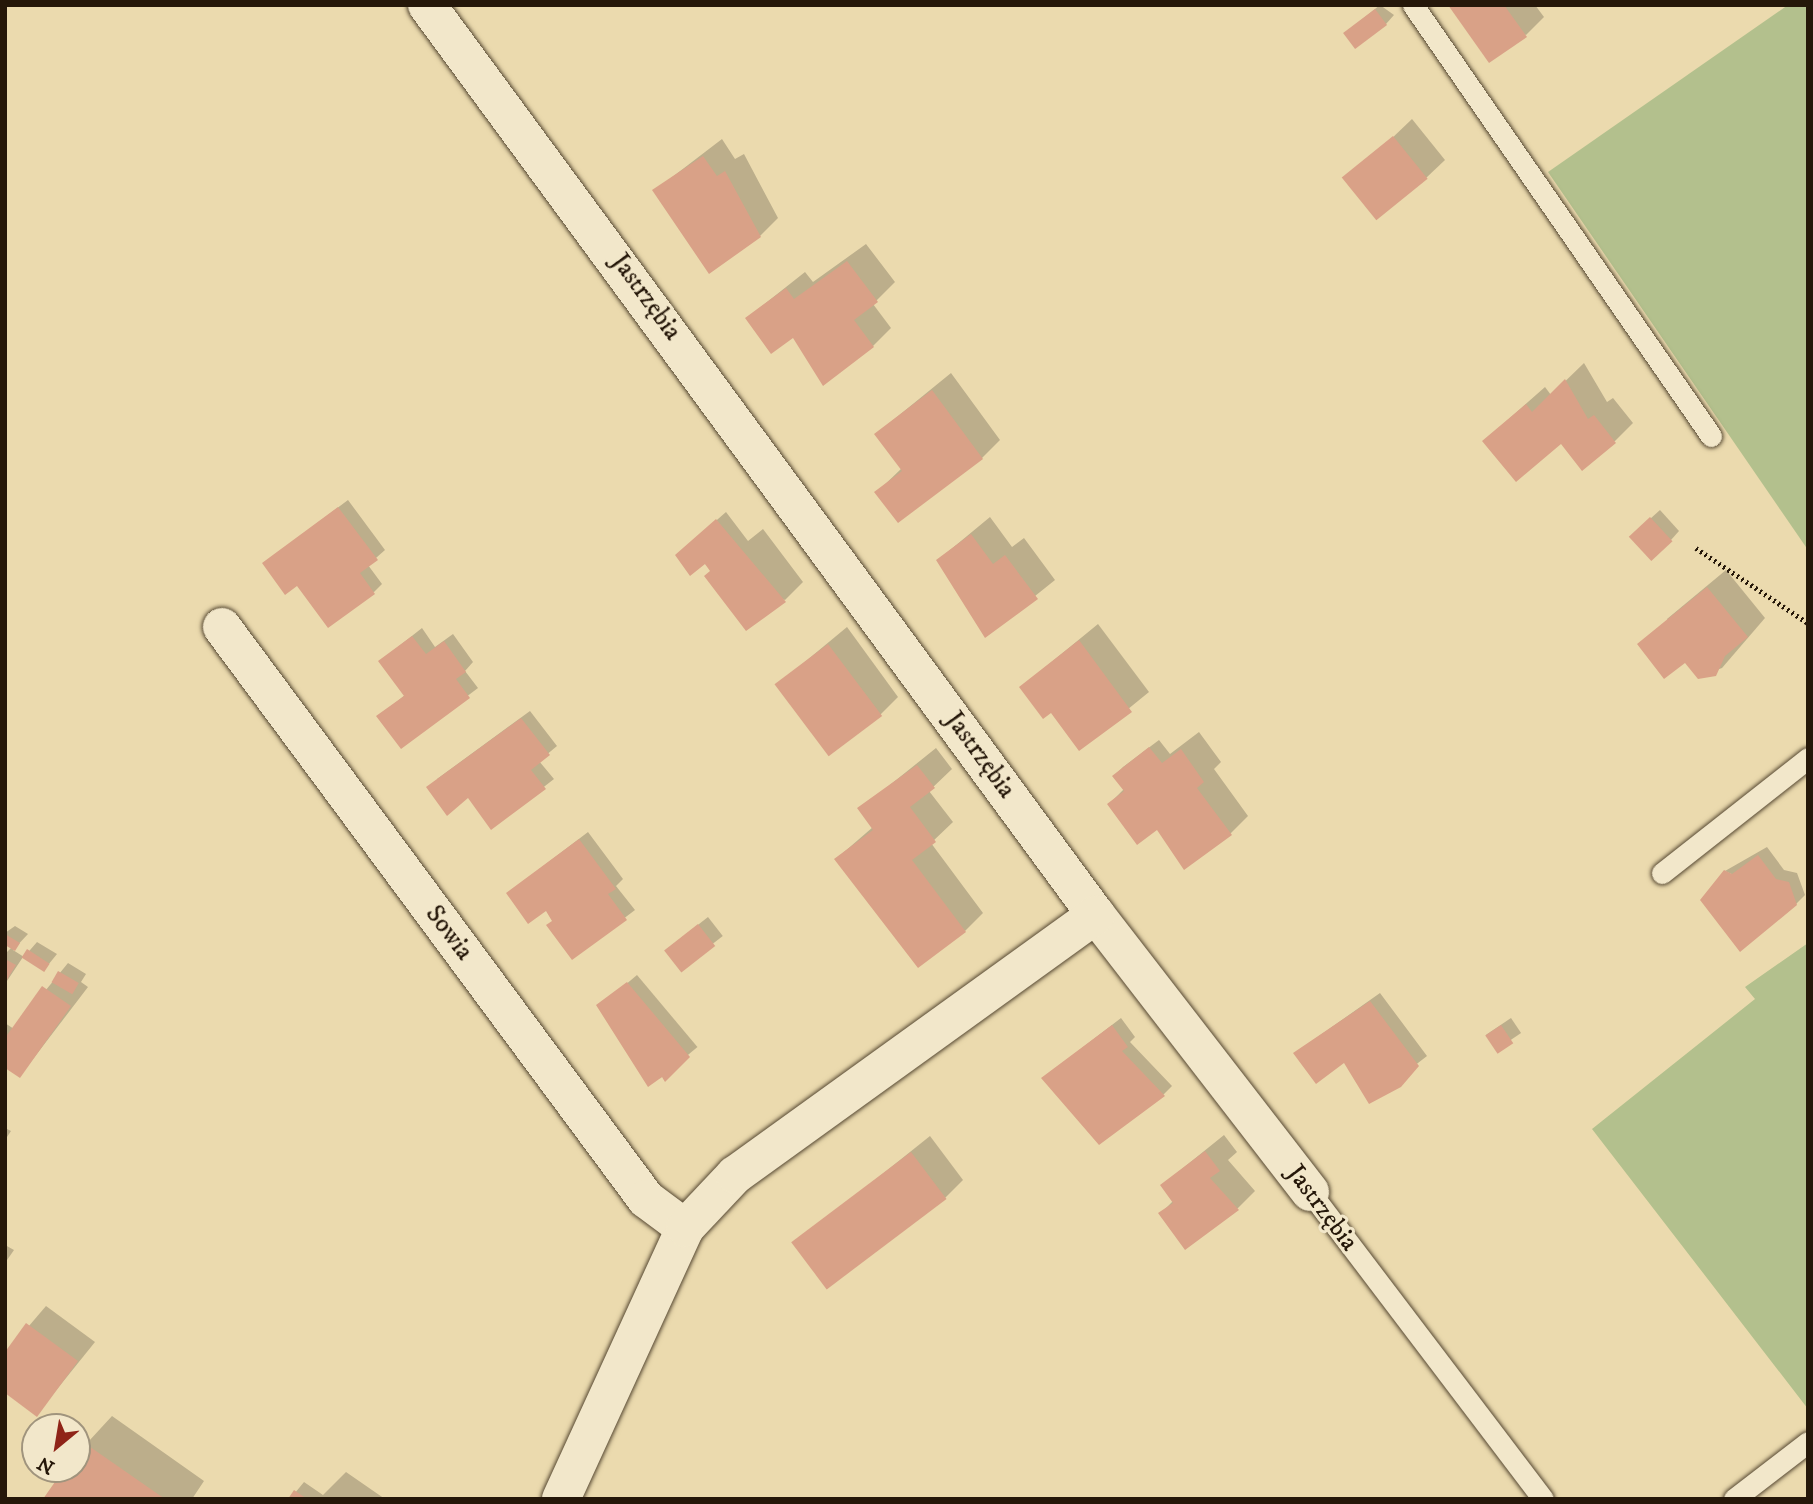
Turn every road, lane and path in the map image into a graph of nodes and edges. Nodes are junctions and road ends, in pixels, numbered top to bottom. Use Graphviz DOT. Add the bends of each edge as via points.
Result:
graph roads {
  1 [pos="427,5"];
  2 [pos="1413,5"];
  3 [pos="1711,436"];
  4 [pos="1696,548"];
  5 [pos="1808,623"];
  6 [pos="222,628"];
  7 [pos="1808,758"];
  8 [pos="1662,873"];
  9 [pos="1096,915"];
  10 [pos="1310,1192"];
  11 [pos="685,1228"];
  12 [pos="1808,1442"];
  13 [pos="561,1499"];
  14 [pos="1543,1499"];
  15 [pos="1734,1499"];
  1 -- 9 [label="street, Jastrzębia"];
  2 -- 3 [label="lane"];
  4 -- 5 [label="path"];
  6 -- 11 [label="street, Sowia" via="646,1199"];
  7 -- 8 [label="lane"];
  9 -- 10 [label="street, Jastrzębia"];
  9 -- 11 [label="street" via="735,1175"];
  10 -- 14 [label="lane, Jastrzębia"];
  11 -- 13 [label="street"];
  12 -- 15 [label="lane"];
}
